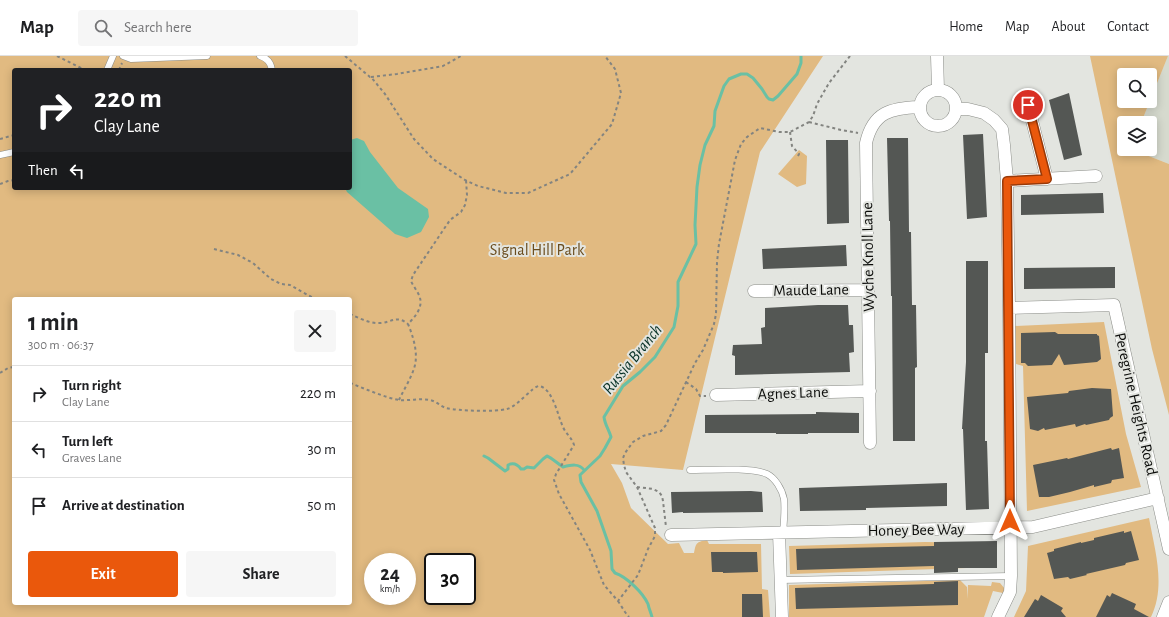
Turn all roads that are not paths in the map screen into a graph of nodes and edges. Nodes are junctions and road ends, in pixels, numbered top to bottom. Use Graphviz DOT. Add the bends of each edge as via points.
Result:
graph roads {
  1 [pos="113,56"];
  2 [pos="123,56"];
  3 [pos="207,56"];
  4 [pos="260,56"];
  5 [pos="937,56"];
  6 [pos="109,68"];
  7 [pos="272,68"];
  8 [pos="938,89"];
  9 [pos="1028,105"];
  10 [pos="919,107"];
  11 [pos="956,109"];
  12 [pos="12,152"];
  13 [pos="0,155"];
  14 [pos="1096,176"];
  15 [pos="1047,179"];
  16 [pos="1007,181"];
  17 [pos="868,290"];
  18 [pos="754,291"];
  19 [pos="1009,308"];
  20 [pos="870,391"];
  21 [pos="716,395"];
  22 [pos="870,443"];
  23 [pos="690,470"];
  24 [pos="1158,498"];
  25 [pos="1010,527"];
  26 [pos="668,531"];
  27 [pos="781,533"];
  28 [pos="1169,549"];
  29 [pos="1011,576"];
  30 [pos="780,580"];
  31 [pos="1169,602"];
  32 [pos="782,617"];
  33 [pos="998,617"];
  34 [pos="1163,617"];
  1 -- 6 [label="lane"];
  2 -- 3 [label="lane"];
  4 -- 7 [label="lane" via="268,61"];
  5 -- 8 [label="street"];
  8 -- 10 [label="street" via="927,93 920,101"];
  8 -- 11 [label="street" via="949,93 956,103"];
  9 -- 15 [label="street"];
  10 -- 11 [label="street" via="923,119 940,126 951,120"];
  10 -- 17 [label="street, Wyche Knoll Lane" via="887,112 875,122 868,134"];
  11 -- 16 [label="street" via="984,113 1002,128"];
  12 -- 13 [label="lane"];
  14 -- 15 [label="street"];
  15 -- 16 [label="street"];
  16 -- 19 [label="street"];
  17 -- 18 [label="street, Maude Lane"];
  17 -- 20 [label="street, Wyche Knoll Lane"];
  19 -- 24 [label="street, Peregrine Heights Road" via="1114,305"];
  19 -- 25 [label="street"];
  20 -- 21 [label="street, Agnes Lane"];
  20 -- 22 [label="street, Wyche Knoll Lane"];
  23 -- 27 [label="lane" via="748,470 773,478 784,498"];
  24 -- 25 [label="street, Honey Bee Way" via="1033,527"];
  24 -- 28 [label="street, Peregrine Heights Road"];
  25 -- 27 [label="street, Honey Bee Way"];
  25 -- 29 [label="street"];
  26 -- 27 [label="street, Honey Bee Way"];
  27 -- 30 [label="street"];
  29 -- 30 [label="lane"];
  29 -- 33 [label="street" via="1010,592"];
  30 -- 32 [label="street"];
  31 -- 34 [label="street"];
}
